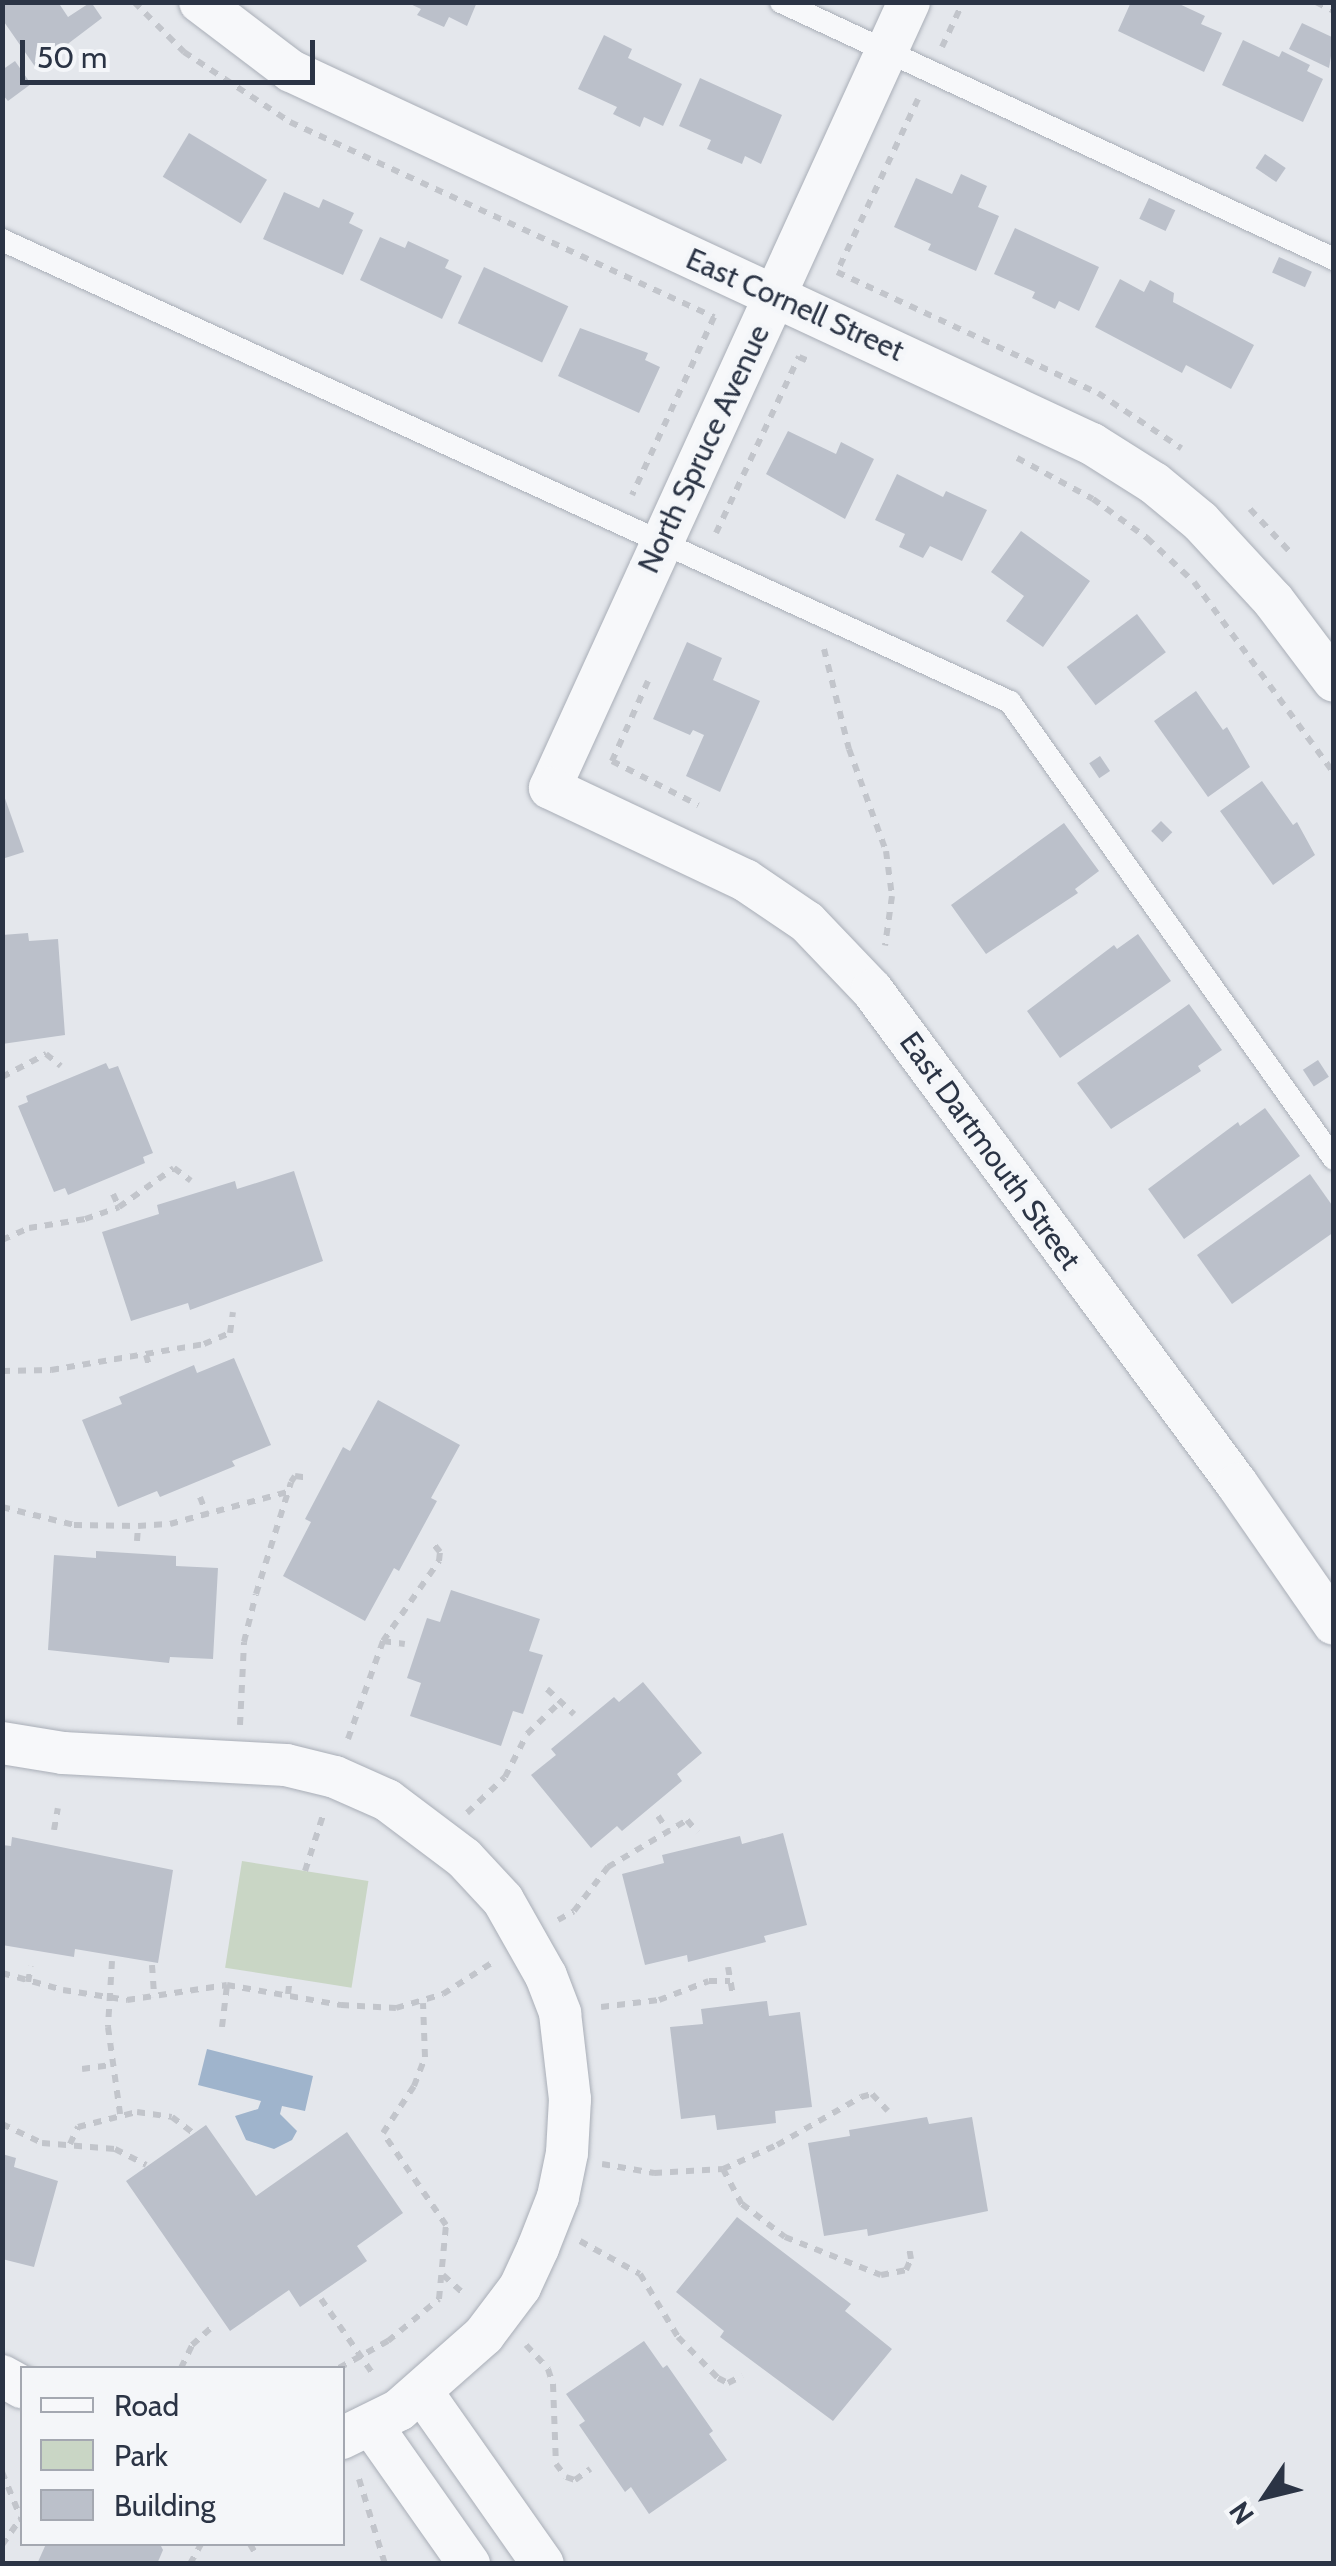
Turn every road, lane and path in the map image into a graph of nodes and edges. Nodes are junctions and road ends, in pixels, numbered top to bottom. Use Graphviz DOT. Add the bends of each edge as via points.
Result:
graph roads {
  1 [pos="134,2"];
  2 [pos="200,2"];
  3 [pos="781,2"];
  4 [pos="909,2"];
  5 [pos="963,2"];
  6 [pos="1316,2"];
  7 [pos="1334,11"];
  8 [pos="886,52"];
  9 [pos="930,73"];
  10 [pos="2,240"];
  11 [pos="1334,259"];
  12 [pos="774,295"];
  13 [pos="816,365"];
  14 [pos="1006,452"];
  15 [pos="1190,456"];
  16 [pos="1246,505"];
  17 [pos="619,524"];
  18 [pos="660,542"];
  19 [pos="1292,555"];
  20 [pos="704,558"];
  21 [pos="822,614"];
  22 [pos="650,676"];
  23 [pos="1334,681"];
  24 [pos="1334,773"];
  25 [pos="550,788"];
  26 [pos="698,805"];
  27 [pos="872,990"];
  28 [pos="62,1066"];
  29 [pos="2,1077"];
  30 [pos="1334,1160"];
  31 [pos="191,1180"];
  32 [pos="113,1194"];
  33 [pos="119,1207"];
  34 [pos="2,1240"];
  35 [pos="233,1312"];
  36 [pos="146,1355"];
  37 [pos="150,1369"];
  38 [pos="2,1371"];
  39 [pos="310,1478"];
  40 [pos="287,1492"];
  41 [pos="200,1497"];
  42 [pos="2,1507"];
  43 [pos="207,1515"];
  44 [pos="138,1526"];
  45 [pos="137,1541"];
  46 [pos="432,1542"];
  47 [pos="1334,1624"];
  48 [pos="384,1641"];
  49 [pos="405,1644"];
  50 [pos="547,1689"];
  51 [pos="558,1704"];
  52 [pos="574,1714"];
  53 [pos="2,1743"];
  54 [pos="240,1761"];
  55 [pos="335,1777"];
  56 [pos="58,1808"];
  57 [pos="658,1816"];
  58 [pos="54,1830"];
  59 [pos="668,1831"];
  60 [pos="697,1832"];
  61 [pos="445,1842"];
  62 [pos="306,1871"];
  63 [pos="525,1937"];
  64 [pos="112,1961"];
  65 [pos="31,1966"];
  66 [pos="152,1966"];
  67 [pos="728,1967"];
  68 [pos="2,1973"];
  69 [pos="290,1978"];
  70 [pos="730,1981"];
  71 [pos="28,1982"];
  72 [pos="227,1985"];
  73 [pos="288,1994"];
  74 [pos="733,1995"];
  75 [pos="154,1997"];
  76 [pos="108,1998"];
  77 [pos="423,2003"];
  78 [pos="560,2013"];
  79 [pos="222,2027"];
  80 [pos="112,2064"];
  81 [pos="82,2069"];
  82 [pos="888,2111"];
  83 [pos="120,2114"];
  84 [pos="2,2124"];
  85 [pos="192,2132"];
  86 [pos="70,2144"];
  87 [pos="567,2153"];
  88 [pos="146,2164"];
  89 [pos="723,2169"];
  90 [pos="547,2226"];
  91 [pos="909,2248"];
  92 [pos="321,2299"];
  93 [pos="495,2320"];
  94 [pos="210,2328"];
  95 [pos="362,2358"];
  96 [pos="182,2366"];
  97 [pos="343,2366"];
  98 [pos="742,2376"];
  99 [pos="384,2416"];
  100 [pos="590,2469"];
  101 [pos="2,2472"];
  102 [pos="20,2514"];
  103 [pos="20,2522"];
  104 [pos="2,2545"];
  105 [pos="469,2564"];
  106 [pos="542,2564"];
  1 -- 17 [label="path" via="184,52 290,122 714,318"];
  2 -- 12 [label="street, East Cornell Street" via="291,70"];
  3 -- 8 [label="lane"];
  4 -- 8 [label="street, North Spruce Avenue"];
  5 -- 9 [label="path"];
  6 -- 7 [label="path"];
  8 -- 9 [label="lane"];
  8 -- 12 [label="street, North Spruce Avenue"];
  9 -- 11 [label="lane"];
  9 -- 15 [label="path" via="837,272 1098,393"];
  10 -- 17 [label="lane"];
  12 -- 18 [label="street, North Spruce Avenue"];
  12 -- 23 [label="street, East Cornell Street" via="1092,444 1154,483 1237,557"];
  13 -- 20 [label="path" via="800,357"];
  14 -- 24 [label="path" via="1092,498 1194,582"];
  16 -- 19 [label="path"];
  17 -- 18 [label="lane"];
  18 -- 20 [label="lane"];
  18 -- 25 [label="street, North Spruce Avenue"];
  20 -- 21 [label="lane"];
  21 -- 27 [label="path" via="820,634 849,749 886,850 891,926"];
  21 -- 30 [label="lane" via="1010,702"];
  22 -- 26 [label="path" via="612,761"];
  25 -- 27 [label="street, East Dartmouth Street" via="745,880 808,922"];
  27 -- 47 [label="street, East Dartmouth Street"];
  28 -- 29 [label="path" via="46,1054"];
  31 -- 33 [label="path" via="174,1168"];
  32 -- 33 [label="path"];
  33 -- 34 [label="path"];
  35 -- 36 [label="path" via="234,1325 222,1338"];
  36 -- 37 [label="path"];
  36 -- 38 [label="path"];
  39 -- 40 [label="path" via="295,1476"];
  40 -- 43 [label="path"];
  40 -- 54 [label="path" via="244,1642"];
  41 -- 43 [label="path"];
  42 -- 44 [label="path" via="74,1525"];
  43 -- 44 [label="path"];
  44 -- 45 [label="path"];
  46 -- 48 [label="path" via="439,1561"];
  48 -- 49 [label="path"];
  48 -- 55 [label="path"];
  50 -- 51 [label="path"];
  51 -- 52 [label="path"];
  51 -- 61 [label="path" via="526,1734 513,1766"];
  53 -- 54 [label="street" via="83,1755"];
  54 -- 55 [label="street"];
  55 -- 61 [label="street" via="387,1800"];
  55 -- 62 [label="path"];
  56 -- 58 [label="path"];
  57 -- 59 [label="path"];
  59 -- 60 [label="path" via="687,1820"];
  59 -- 63 [label="path" via="608,1867 574,1911"];
  61 -- 63 [label="street" via="502,1900"];
  63 -- 77 [label="path"];
  63 -- 78 [label="street"];
  64 -- 76 [label="path"];
  65 -- 71 [label="path"];
  66 -- 75 [label="path"];
  67 -- 70 [label="path"];
  68 -- 71 [label="path"];
  69 -- 73 [label="path"];
  70 -- 74 [label="path"];
  70 -- 78 [label="path" via="709,1980 635,2004"];
  71 -- 76 [label="path"];
  72 -- 73 [label="path"];
  72 -- 75 [label="path"];
  72 -- 79 [label="path"];
  73 -- 77 [label="path" via="371,2008"];
  75 -- 76 [label="path"];
  76 -- 80 [label="path"];
  77 -- 95 [label="path" via="426,2058 383,2134 446,2225 439,2298"];
  78 -- 87 [label="street" via="570,2098"];
  80 -- 81 [label="path"];
  80 -- 83 [label="path"];
  82 -- 89 [label="path" via="872,2094"];
  83 -- 85 [label="path" via="157,2113"];
  83 -- 86 [label="path" via="78,2126"];
  84 -- 86 [label="path" via="42,2143"];
  86 -- 88 [label="path" via="115,2149"];
  87 -- 89 [label="path" via="622,2170"];
  87 -- 90 [label="street"];
  89 -- 91 [label="path" via="742,2204 785,2237 881,2275 906,2270"];
  90 -- 93 [label="street" via="520,2288"];
  90 -- 98 [label="path" via="628,2264 650,2285 678,2337 718,2378"];
  92 -- 95 [label="path"];
  93 -- 99 [label="street"];
  93 -- 100 [label="path" via="548,2369 556,2464 575,2480"];
  94 -- 96 [label="path"];
  95 -- 97 [label="path"];
  95 -- 99 [label="path"];
  99 -- 105 [label="street"];
  99 -- 106 [label="street"];
  101 -- 102 [label="path"];
  103 -- 104 [label="path"];
}
